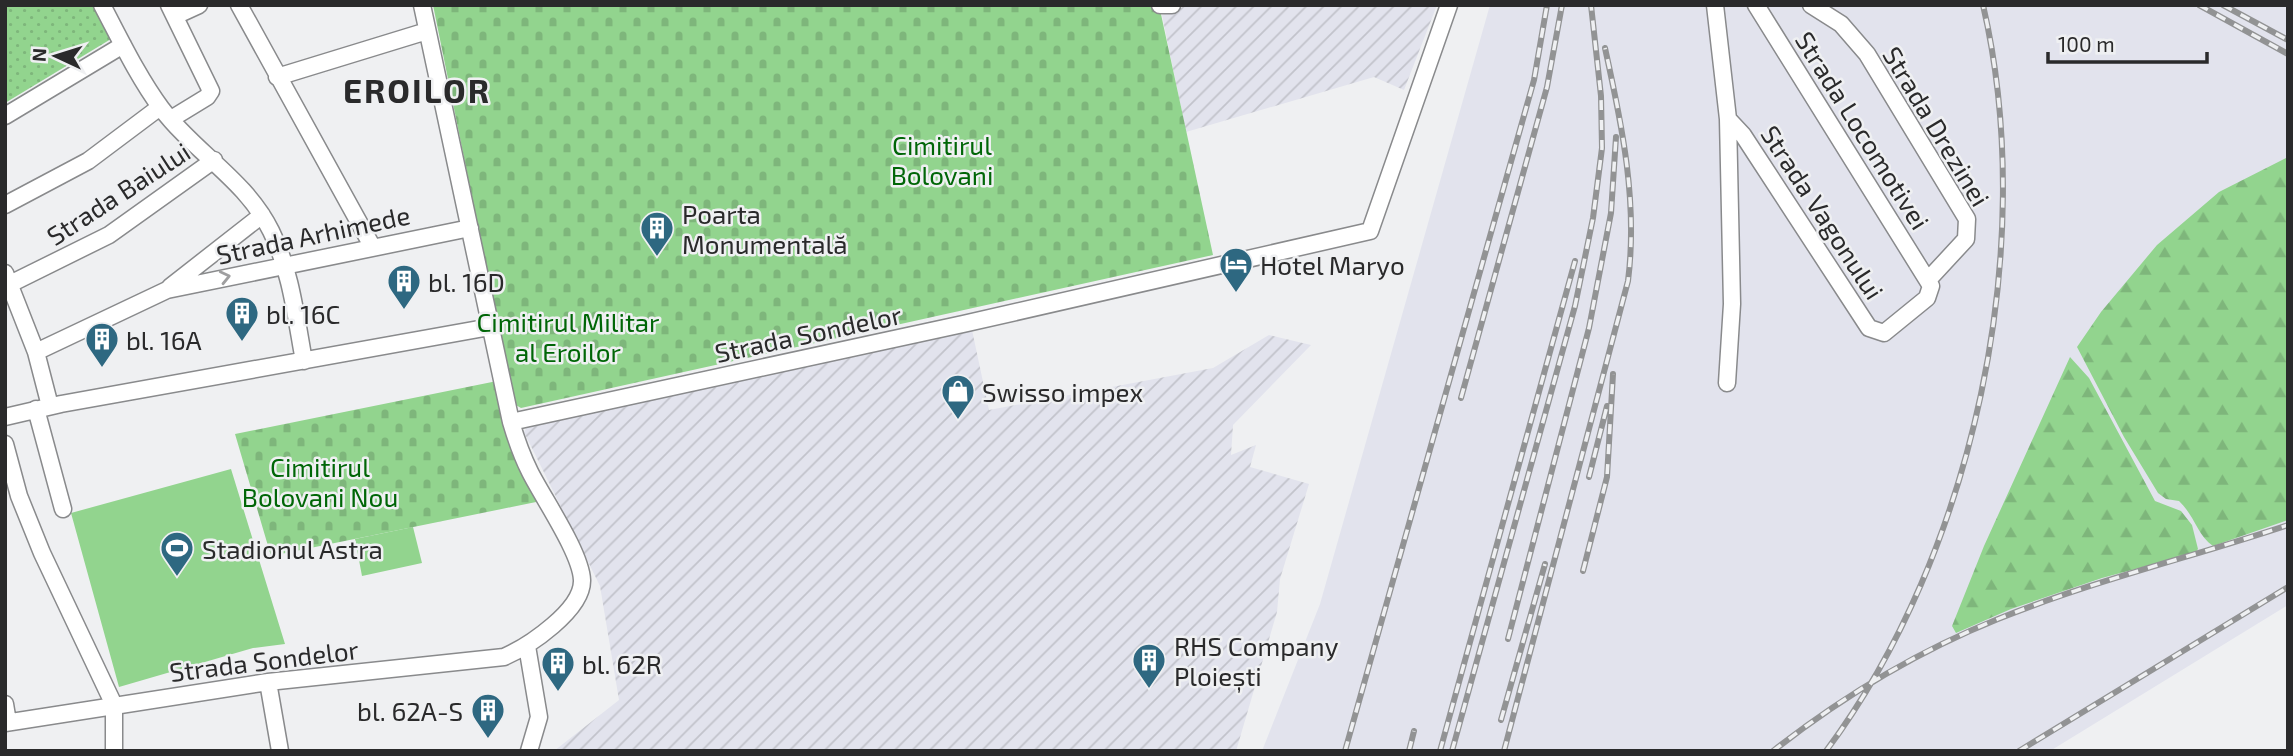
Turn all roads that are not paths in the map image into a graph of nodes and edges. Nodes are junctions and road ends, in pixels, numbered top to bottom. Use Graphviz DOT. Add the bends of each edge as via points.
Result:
graph roads {
  1 [pos="102,5"];
  2 [pos="199,5"];
  3 [pos="239,5"];
  4 [pos="422,5"];
  5 [pos="1160,5"];
  6 [pos="1172,5"];
  7 [pos="1450,5"];
  8 [pos="1715,5"];
  9 [pos="1756,5"];
  10 [pos="1811,5"];
  11 [pos="172,11"];
  12 [pos="428,31"];
  13 [pos="123,45"];
  14 [pos="277,77"];
  15 [pos="165,113"];
  16 [pos="5,116"];
  17 [pos="1728,119"];
  18 [pos="214,160"];
  19 [pos="5,205"];
  20 [pos="262,215"];
  21 [pos="470,228"];
  22 [pos="372,246"];
  23 [pos="284,264"];
  24 [pos="8,278"];
  25 [pos="1928,280"];
  26 [pos="167,290"];
  27 [pos="490,327"];
  28 [pos="36,352"];
  29 [pos="304,361"];
  30 [pos="1727,383"];
  31 [pos="43,408"];
  32 [pos="5,417"];
  33 [pos="511,422"];
  34 [pos="5,444"];
  35 [pos="64,509"];
  36 [pos="527,646"];
  37 [pos="268,682"];
  38 [pos="5,704"];
  39 [pos="114,705"];
  40 [pos="7,723"];
  41 [pos="114,751"];
  42 [pos="280,751"];
  43 [pos="529,751"];
  1 -- 13 [label="street"];
  2 -- 11 [label="street"];
  3 -- 14 [label="street"];
  4 -- 12 [label="street"];
  5 -- 6 [label="street"];
  7 -- 33 [label="street, Strada Sondelor" via="1370,231"];
  8 -- 17 [label="street, Strada Vagonului"];
  9 -- 25 [label="street, Strada Locomotivei"];
  10 -- 25 [label="street, Strada Drezinei" via="1841,24 1867,54 1967,219 1966,239"];
  11 -- 15 [label="street" via="211,91 207,97"];
  12 -- 14 [label="street"];
  12 -- 21 [label="street"];
  13 -- 15 [label="street"];
  13 -- 16 [label="street"];
  14 -- 22 [label="street"];
  15 -- 18 [label="street"];
  15 -- 19 [label="street"];
  17 -- 25 [label="street, Strada Vagonului" via="1870,328 1878,333 1891,330 1930,294"];
  17 -- 30 [label="street, Strada Vagonului" via="1731,304"];
  18 -- 20 [label="street"];
  18 -- 24 [label="street, Strada Baiului" via="109,235"];
  20 -- 23 [label="street"];
  20 -- 26 [label="street, Strada Arhimede"];
  21 -- 22 [label="street, Strada Arhimede"];
  21 -- 27 [label="street"];
  22 -- 23 [label="street, Strada Arhimede"];
  26 -- 23 [label="street, Strada Arhimede, one-way"];
  23 -- 29 [label="street"];
  24 -- 28 [label="street"];
  26 -- 28 [label="street, Strada Arhimede"];
  27 -- 29 [label="street"];
  27 -- 33 [label="street"];
  28 -- 31 [label="street"];
  29 -- 31 [label="street"];
  31 -- 32 [label="street"];
  31 -- 35 [label="street"];
  33 -- 36 [label="street, Strada Sondelor" via="522,455 582,578 575,601"];
  34 -- 39 [label="street" via="29,521"];
  36 -- 37 [label="street, Strada Sondelor" via="505,657 466,663"];
  36 -- 43 [label="street" via="539,717"];
  37 -- 39 [label="street, Strada Sondelor"];
  37 -- 42 [label="street"];
  38 -- 40 [label="street"];
  39 -- 40 [label="street, Strada Sondelor"];
  39 -- 41 [label="street"];
}
